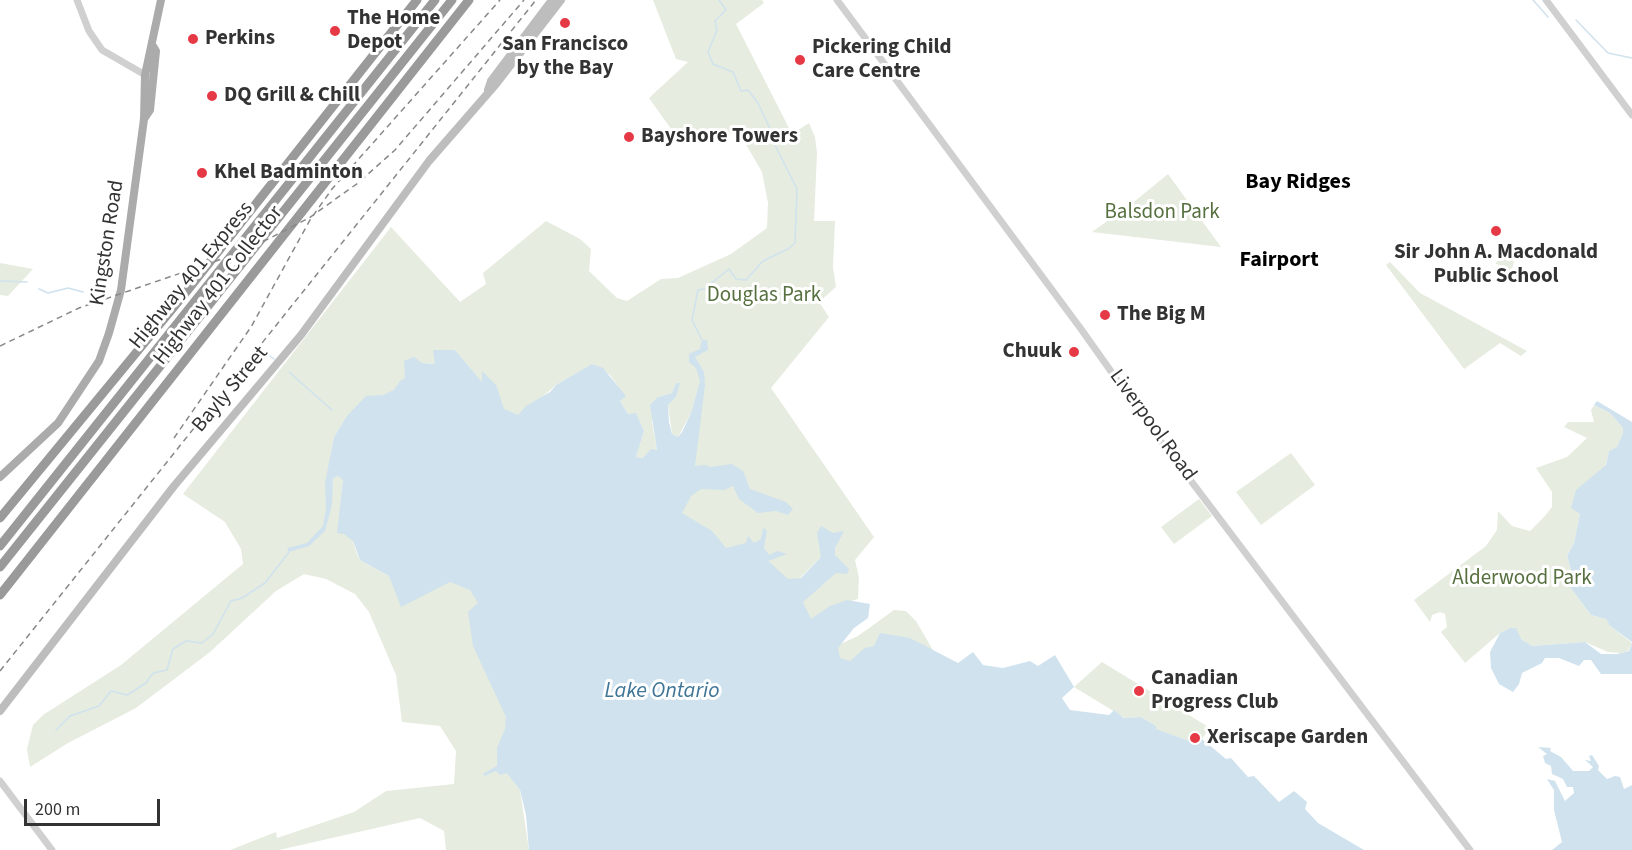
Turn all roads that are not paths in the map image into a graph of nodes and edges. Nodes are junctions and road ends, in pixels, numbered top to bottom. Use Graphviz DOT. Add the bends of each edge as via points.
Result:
graph roads {
  1 [pos="77,0"];
  2 [pos="161,0"];
  3 [pos="417,0"];
  4 [pos="435,0"];
  5 [pos="452,0"];
  6 [pos="469,0"];
  7 [pos="552,0"];
  8 [pos="561,0"];
  9 [pos="837,0"];
  10 [pos="1546,0"];
  11 [pos="149,77"];
  12 [pos="488,91"];
  13 [pos="1632,116"];
  14 [pos="0,477"];
  15 [pos="0,518"];
  16 [pos="0,546"];
  17 [pos="0,567"];
  18 [pos="0,595"];
  19 [pos="0,711"];
  20 [pos="0,781"];
  21 [pos="52,850"];
  22 [pos="1470,850"];
  1 -- 11 [label="street" via="88,32 102,50"];
  2 -- 11 [label="main road, Kingston Road" via="149,51"];
  3 -- 15 [label="highway, Highway 401 Collector" via="187,291"];
  4 -- 16 [label="highway, Highway 401 Express"];
  5 -- 17 [label="highway, Highway 401 Express"];
  6 -- 18 [label="highway, Highway 401 Collector"];
  7 -- 12 [label="main road, Bayly Street" via="491,81"];
  8 -- 12 [label="main road, Bayly Street"];
  9 -- 22 [label="street, Liverpool Road" via="1154,432"];
  10 -- 13 [label="street"];
  11 -- 14 [label="main road, Kingston Road" via="121,290 99,361 58,423"];
  12 -- 19 [label="main road, Bayly Street" via="429,161 301,335 174,486"];
  20 -- 21 [label="street"];
}
